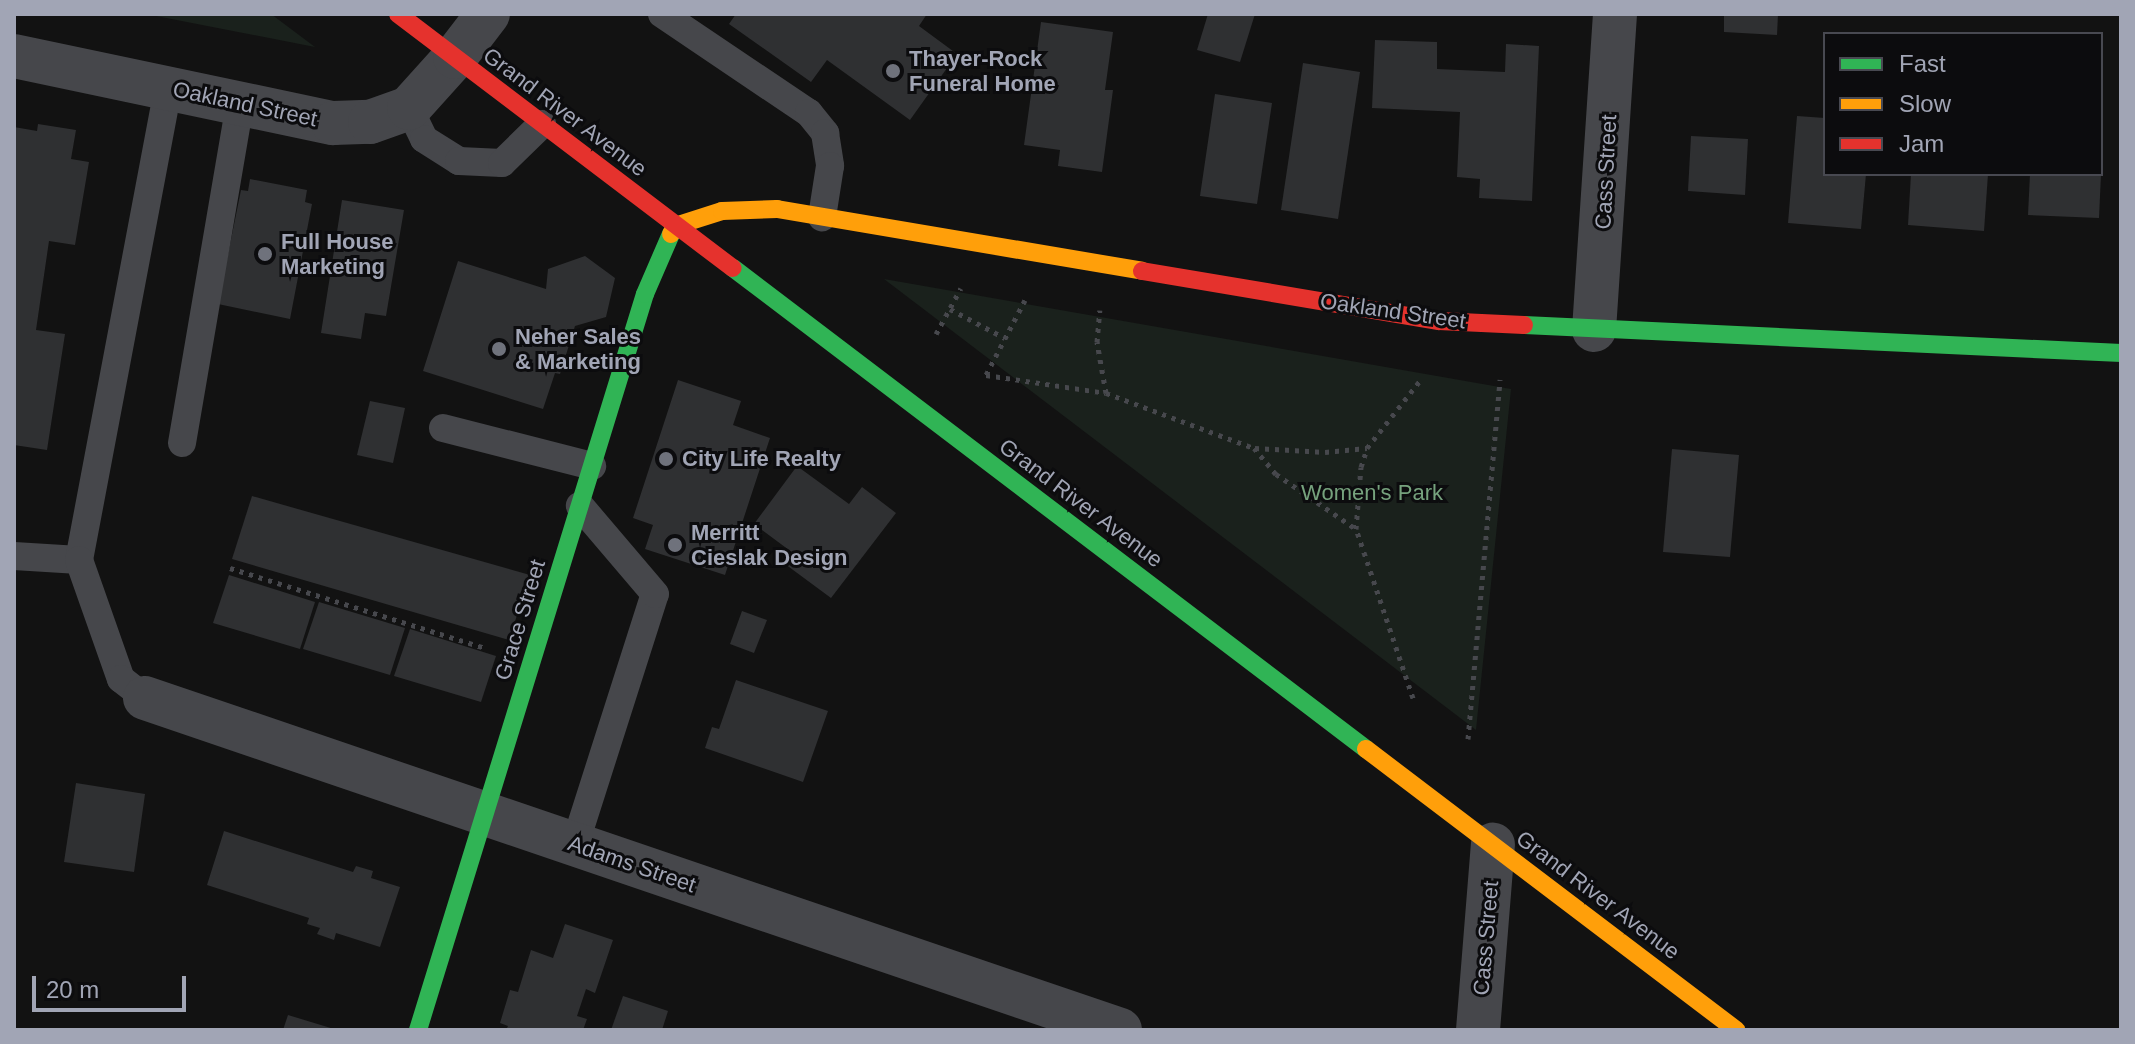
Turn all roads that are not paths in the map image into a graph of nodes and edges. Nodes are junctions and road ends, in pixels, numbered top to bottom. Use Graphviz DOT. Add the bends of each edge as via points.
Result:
graph roads {
  1 [pos="398,14"];
  2 [pos="488,14"];
  3 [pos="662,14"];
  4 [pos="1615,14"];
  5 [pos="14,56"];
  6 [pos="455,57"];
  7 [pos="168,88"];
  8 [pos="240,102"];
  9 [pos="409,108"];
  10 [pos="542,124"];
  11 [pos="822,217"];
  12 [pos="675,226"];
  13 [pos="1594,330"];
  14 [pos="2121,353"];
  15 [pos="443,428"];
  16 [pos="182,443"];
  17 [pos="592,466"];
  18 [pos="580,506"];
  19 [pos="14,556"];
  20 [pos="79,560"];
  21 [pos="145,698"];
  22 [pos="486,814"];
  23 [pos="575,844"];
  24 [pos="1493,845"];
  25 [pos="418,1030"];
  26 [pos="1120,1030"];
  27 [pos="1478,1030"];
  28 [pos="1736,1030"];
  1 -- 6 [label="street, Grand River Avenue"];
  2 -- 6 [label="street, Oakland Street"];
  3 -- 11 [label="lane" via="809,113 825,133 830,166"];
  4 -- 13 [label="street, Cass Street"];
  5 -- 7 [label="street, Oakland Street"];
  6 -- 9 [label="street, Oakland Street"];
  6 -- 10 [label="street, Grand River Avenue"];
  7 -- 8 [label="street, Oakland Street"];
  7 -- 20 [label="lane"];
  8 -- 9 [label="street, Oakland Street" via="333,123 370,122"];
  8 -- 16 [label="lane"];
  9 -- 10 [label="lane" via="424,139 459,161 502,163"];
  10 -- 12 [label="street, Grand River Avenue"];
  11 -- 12 [label="street, Oakland Street" via="777,209 722,211"];
  11 -- 13 [label="street, Oakland Street" via="1439,321"];
  12 -- 17 [label="street, Grace Street" via="645,294"];
  12 -- 24 [label="street, Grand River Avenue"];
  13 -- 14 [label="street, Oakland Street"];
  15 -- 17 [label="lane"];
  17 -- 18 [label="street, Grace Street"];
  18 -- 22 [label="street, Grace Street"];
  18 -- 23 [label="lane" via="655,594"];
  19 -- 20 [label="lane"];
  20 -- 21 [label="lane" via="121,679"];
  21 -- 22 [label="street, Adams Street"];
  22 -- 23 [label="street, Adams Street"];
  22 -- 25 [label="street, Grace Street"];
  23 -- 26 [label="street, Adams Street"];
  24 -- 27 [label="street, Cass Street"];
  24 -- 28 [label="street, Grand River Avenue"];
}
